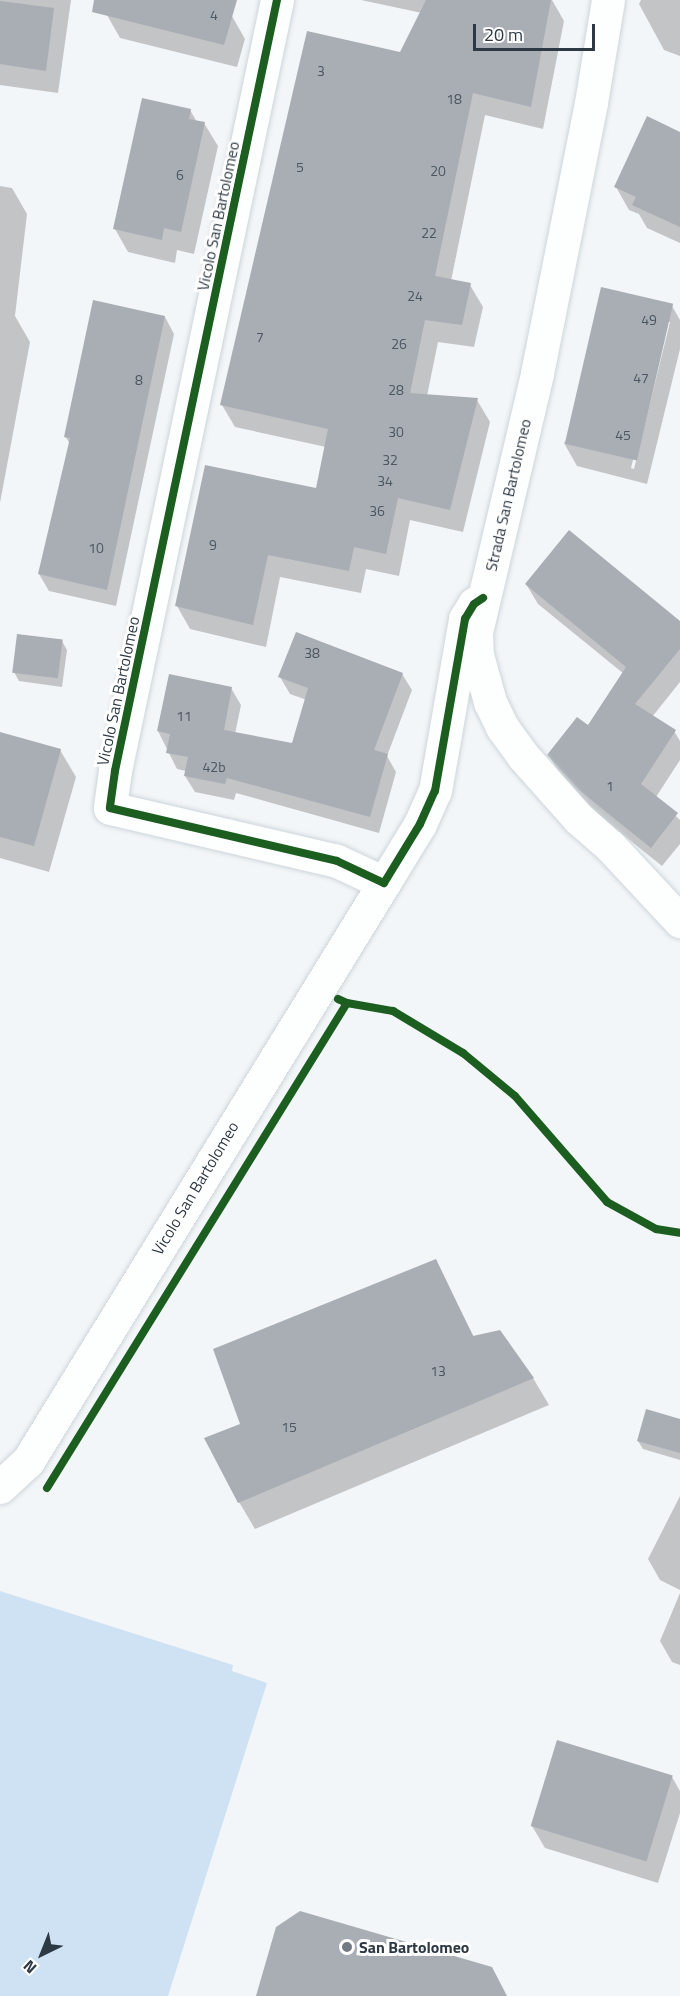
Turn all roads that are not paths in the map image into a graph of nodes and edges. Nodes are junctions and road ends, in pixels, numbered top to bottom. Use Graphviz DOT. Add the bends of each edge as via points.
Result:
graph roads {
  1 [pos="277,0"];
  2 [pos="608,0"];
  3 [pos="483,598"];
  4 [pos="384,883"];
  5 [pos="680,921"];
  6 [pos="0,1487"];
  1 -- 4 [label="street, Vicolo San Bartolomeo" via="110,808 337,861"];
  2 -- 3 [label="street, Strada San Bartolomeo" via="537,374"];
  3 -- 4 [label="street, Vicolo San Bartolomeo" via="465,619 435,791"];
  3 -- 5 [label="street, Strada San Bartolomeo" via="476,632 477,655 490,702 502,727 565,804"];
  4 -- 6 [label="street, Vicolo San Bartolomeo" via="28,1461"];
}
